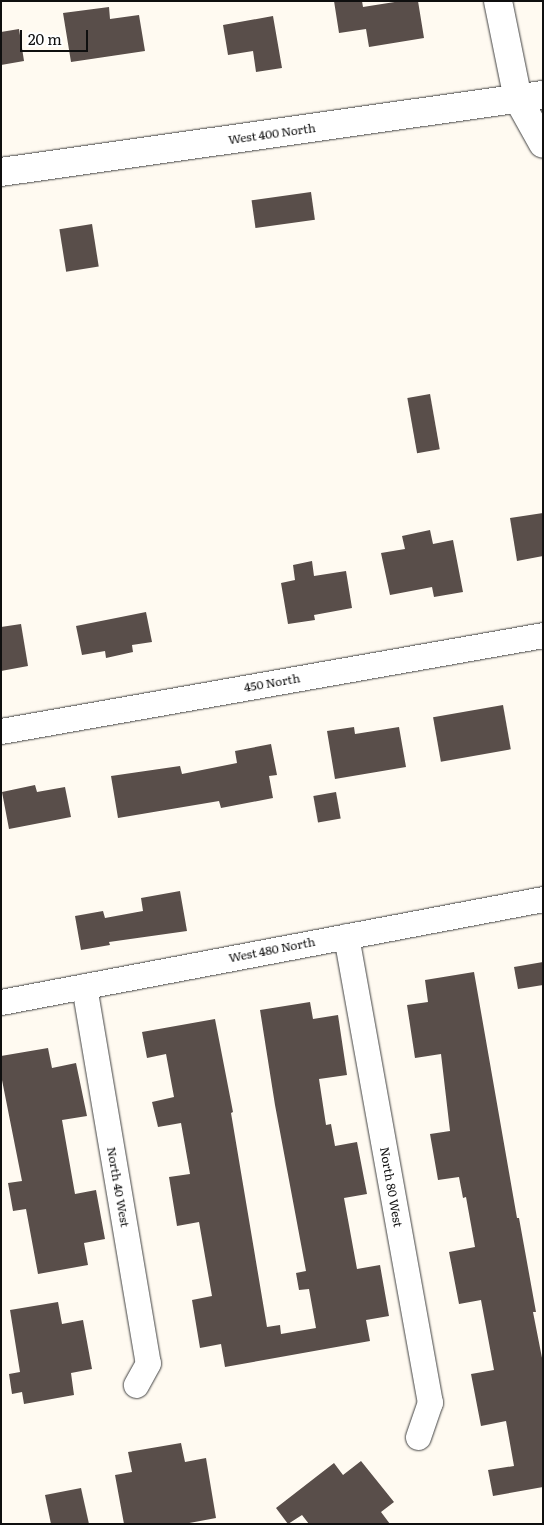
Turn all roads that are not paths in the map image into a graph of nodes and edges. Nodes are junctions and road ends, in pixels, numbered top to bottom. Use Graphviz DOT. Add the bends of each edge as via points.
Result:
graph roads {
  1 [pos="498,1"];
  2 [pos="530,97"];
  3 [pos="543,144"];
  4 [pos="1,172"];
  5 [pos="543,635"];
  6 [pos="1,731"];
  7 [pos="543,899"];
  8 [pos="346,936"];
  9 [pos="84,986"];
  10 [pos="1,1002"];
  11 [pos="136,1385"];
  12 [pos="418,1437"];
  1 -- 2 [label="street"];
  2 -- 3 [label="street"];
  2 -- 4 [label="street, West 400 North"];
  5 -- 6 [label="street, 450 North"];
  7 -- 8 [label="street, West 480 North"];
  8 -- 9 [label="street, West 480 North"];
  8 -- 12 [label="street, North 80 West" via="430,1402"];
  9 -- 10 [label="street, West 480 North"];
  9 -- 11 [label="street, North 40 West" via="148,1363"];
}
